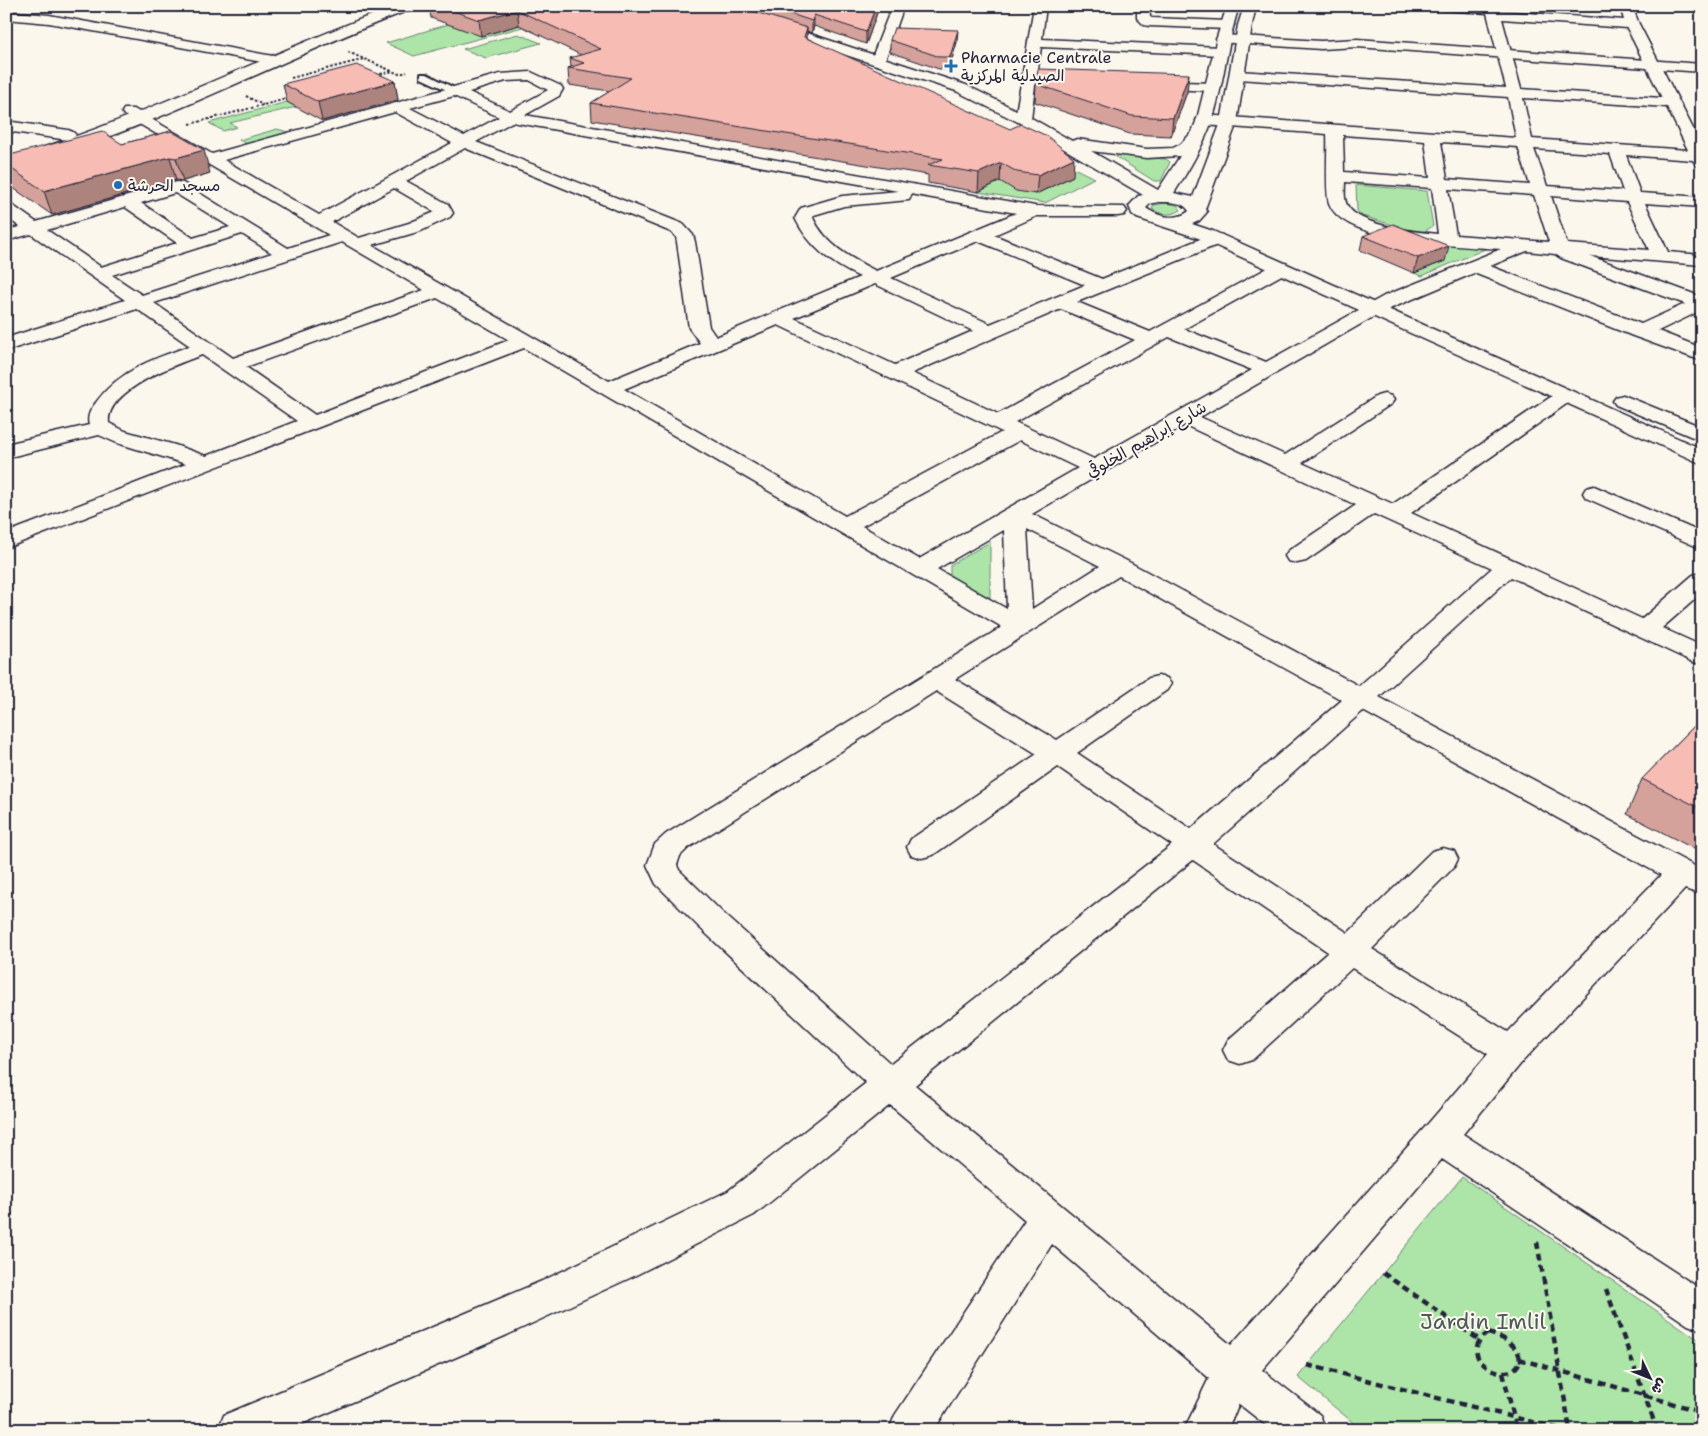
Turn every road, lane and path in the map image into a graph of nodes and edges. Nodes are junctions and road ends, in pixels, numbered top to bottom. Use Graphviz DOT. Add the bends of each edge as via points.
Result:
graph roads {
  1 [pos="379,6"];
  2 [pos="407,6"];
  3 [pos="898,6"];
  4 [pos="1040,6"];
  5 [pos="1144,6"];
  6 [pos="1250,6"];
  7 [pos="1442,6"];
  8 [pos="1626,6"];
  9 [pos="719,7"];
  10 [pos="1229,8"];
  11 [pos="1493,10"];
  12 [pos="77,12"];
  13 [pos="6,15"];
  14 [pos="49,19"];
  15 [pos="1632,24"];
  16 [pos="15,29"];
  17 [pos="1248,31"];
  18 [pos="1324,32"];
  19 [pos="1224,38"];
  20 [pos="320,39"];
  21 [pos="1343,40"];
  22 [pos="1035,43"];
  23 [pos="1503,51"];
  24 [pos="253,57"];
  25 [pos="273,60"];
  26 [pos="878,60"];
  27 [pos="1652,61"];
  28 [pos="1702,61"];
  29 [pos="1702,68"];
  30 [pos="392,71"];
  31 [pos="296,72"];
  32 [pos="1238,75"];
  33 [pos="374,76"];
  34 [pos="424,76"];
  35 [pos="312,79"];
  36 [pos="1029,80"];
  37 [pos="1087,82"];
  38 [pos="1135,84"];
  39 [pos="1213,87"];
  40 [pos="456,91"];
  41 [pos="1515,94"];
  42 [pos="292,98"];
  43 [pos="1672,103"];
  44 [pos="398,108"];
  45 [pos="135,115"];
  46 [pos="510,117"];
  47 [pos="1023,119"];
  48 [pos="1229,122"];
  49 [pos="6,126"];
  50 [pos="1201,128"];
  51 [pos="1335,131"];
  52 [pos="163,132"];
  53 [pos="68,135"];
  54 [pos="1053,136"];
  55 [pos="1432,137"];
  56 [pos="463,142"];
  57 [pos="1525,144"];
  58 [pos="1616,150"];
  59 [pos="6,154"];
  60 [pos="1701,158"];
  61 [pos="211,159"];
  62 [pos="6,164"];
  63 [pos="1115,173"];
  64 [pos="1336,176"];
  65 [pos="394,181"];
  66 [pos="1440,184"];
  67 [pos="926,190"];
  68 [pos="1542,191"];
  69 [pos="1160,197"];
  70 [pos="1634,198"];
  71 [pos="127,201"];
  72 [pos="1702,202"];
  73 [pos="1139,208"];
  74 [pos="6,209"];
  75 [pos="1198,210"];
  76 [pos="1035,211"];
  77 [pos="1168,221"];
  78 [pos="319,222"];
  79 [pos="34,228"];
  80 [pos="244,228"];
  81 [pos="977,234"];
  82 [pos="6,236"];
  83 [pos="1216,239"];
  84 [pos="350,240"];
  85 [pos="1448,240"];
  86 [pos="192,245"];
  87 [pos="1525,246"];
  88 [pos="1560,249"];
  89 [pos="287,255"];
  90 [pos="1661,257"];
  91 [pos="1702,260"];
  92 [pos="1473,266"];
  93 [pos="1281,268"];
  94 [pos="99,273"];
  95 [pos="874,277"];
  96 [pos="1103,286"];
  97 [pos="438,291"];
  98 [pos="140,302"];
  99 [pos="1061,302"];
  100 [pos="1702,303"];
  101 [pos="1382,305"];
  102 [pos="777,317"];
  103 [pos="1169,330"];
  104 [pos="989,331"];
  105 [pos="1640,332"];
  106 [pos="9,340"];
  107 [pos="1150,340"];
  108 [pos="525,341"];
  109 [pos="712,344"];
  110 [pos="206,348"];
  111 [pos="1702,356"];
  112 [pos="231,365"];
  113 [pos="1267,369"];
  114 [pos="895,373"];
  115 [pos="1592,388"];
  116 [pos="607,389"];
  117 [pos="1565,396"];
  118 [pos="1610,396"];
  119 [pos="1384,400"];
  120 [pos="1184,417"];
  121 [pos="313,422"];
  122 [pos="999,422"];
  123 [pos="103,428"];
  124 [pos="1019,432"];
  125 [pos="1702,435"];
  126 [pos="6,451"];
  127 [pos="1702,457"];
  128 [pos="206,464"];
  129 [pos="1286,464"];
  130 [pos="1095,468"];
  131 [pos="1594,493"];
  132 [pos="1373,504"];
  133 [pos="1015,514"];
  134 [pos="1394,514"];
  135 [pos="845,526"];
  136 [pos="6,540"];
  137 [pos="1702,542"];
  138 [pos="1297,556"];
  139 [pos="1118,566"];
  140 [pos="1508,567"];
  141 [pos="918,569"];
  142 [pos="1702,580"];
  143 [pos="1020,628"];
  144 [pos="1645,630"];
  145 [pos="1702,656"];
  146 [pos="938,680"];
  147 [pos="1158,684"];
  148 [pos="1361,699"];
  149 [pos="1057,753"];
  150 [pos="1192,845"];
  151 [pos="922,847"];
  152 [pos="1443,859"];
  153 [pos="1692,878"];
  154 [pos="1350,951"];
  155 [pos="1240,1050"];
  156 [pos="1511,1051"];
  157 [pos="891,1085"];
  158 [pos="1439,1137"];
  159 [pos="1048,1216"];
  160 [pos="1536,1236"];
  161 [pos="1613,1253"];
  162 [pos="1383,1273"];
  163 [pos="1702,1312"];
  164 [pos="1478,1339"];
  165 [pos="1519,1359"];
  166 [pos="1307,1365"];
  167 [pos="1560,1370"];
  168 [pos="1233,1372"];
  169 [pos="1503,1373"];
  170 [pos="1644,1395"];
  171 [pos="1702,1412"];
  172 [pos="1514,1417"];
  173 [pos="239,1430"];
  174 [pos="910,1430"];
  175 [pos="1204,1430"];
  176 [pos="1305,1430"];
  177 [pos="1517,1430"];
  178 [pos="1564,1430"];
  179 [pos="1570,1430"];
  180 [pos="1657,1430"];
  1 -- 24 [label="street"];
  2 -- 20 [label="street"];
  3 -- 26 [label="street"];
  4 -- 22 [label="street"];
  5 -- 19 [label="street" via="1144,18 1150,22"];
  6 -- 17 [label="street"];
  7 -- 11 [label="street"];
  8 -- 15 [label="street"];
  9 -- 26 [label="street"];
  10 -- 19 [label="street"];
  11 -- 15 [label="street"];
  11 -- 23 [label="street"];
  12 -- 14 [label="street"];
  13 -- 14 [label="street"];
  14 -- 16 [label="street"];
  14 -- 24 [label="street"];
  15 -- 27 [label="street"];
  17 -- 19 [label="street"];
  17 -- 21 [label="street"];
  17 -- 32 [label="street"];
  18 -- 21 [label="street"];
  19 -- 22 [label="street"];
  19 -- 39 [label="street"];
  20 -- 25 [label="street"];
  20 -- 30 [label="path"];
  21 -- 23 [label="street"];
  22 -- 36 [label="street"];
  23 -- 27 [label="street"];
  23 -- 41 [label="street"];
  24 -- 25 [label="street"];
  24 -- 45 [label="street"];
  25 -- 45 [label="street"];
  26 -- 47 [label="street" via="954,86"];
  27 -- 28 [label="street"];
  27 -- 29 [label="street"];
  27 -- 43 [label="street"];
  30 -- 33 [label="path"];
  30 -- 34 [label="path" via="399,74 412,71"];
  31 -- 35 [label="path"];
  32 -- 41 [label="street"];
  32 -- 48 [label="street"];
  34 -- 40 [label="lane"];
  36 -- 37 [label="street"];
  36 -- 47 [label="street"];
  38 -- 39 [label="street"];
  39 -- 50 [label="street"];
  40 -- 44 [label="street"];
  40 -- 46 [label="street"];
  40 -- 46 [label="street" via="504,77 522,76 537,78 556,89"];
  41 -- 43 [label="street"];
  41 -- 57 [label="street"];
  42 -- 52 [label="path"];
  43 -- 60 [label="street"];
  44 -- 56 [label="street"];
  44 -- 61 [label="street"];
  45 -- 52 [label="street"];
  45 -- 53 [label="street"];
  45 -- 62 [label="street"];
  46 -- 56 [label="street"];
  46 -- 67 [label="street"];
  47 -- 54 [label="street"];
  48 -- 50 [label="street"];
  48 -- 51 [label="street"];
  48 -- 75 [label="street"];
  49 -- 53 [label="street"];
  50 -- 54 [label="street" via="1185,149 1169,154 1086,146"];
  50 -- 69 [label="street" via="1174,182"];
  51 -- 55 [label="street"];
  51 -- 64 [label="street"];
  52 -- 61 [label="street"];
  53 -- 59 [label="street"];
  54 -- 63 [label="street"];
  55 -- 57 [label="street"];
  55 -- 66 [label="street"];
  56 -- 65 [label="street"];
  56 -- 109 [label="street" via="677,228 686,242 699,328"];
  57 -- 58 [label="street"];
  57 -- 68 [label="street"];
  58 -- 60 [label="street"];
  58 -- 70 [label="street"];
  61 -- 78 [label="street"];
  63 -- 69 [label="street"];
  63 -- 73 [label="street"];
  64 -- 66 [label="street"];
  64 -- 85 [label="street" via="1337,202 1350,217 1404,235"];
  65 -- 78 [label="street"];
  65 -- 84 [label="street" via="442,208 444,213 427,222"];
  66 -- 68 [label="street"];
  66 -- 85 [label="street"];
  67 -- 76 [label="street"];
  67 -- 95 [label="street" via="909,195 842,202 807,212 804,218 808,227 833,255"];
  68 -- 70 [label="street"];
  68 -- 88 [label="street"];
  69 -- 73 [label="street"];
  69 -- 75 [label="street" via="1188,202"];
  70 -- 72 [label="street"];
  70 -- 90 [label="street"];
  71 -- 79 [label="street"];
  71 -- 80 [label="street" via="177,187"];
  71 -- 86 [label="street"];
  73 -- 76 [label="street"];
  73 -- 77 [label="street"];
  74 -- 79 [label="street"];
  75 -- 77 [label="street" via="1196,215 1185,220"];
  75 -- 101 [label="street" via="1229,230"];
  76 -- 81 [label="street"];
  77 -- 83 [label="street"];
  78 -- 84 [label="street"];
  79 -- 82 [label="street"];
  79 -- 94 [label="street"];
  80 -- 86 [label="street"];
  80 -- 89 [label="street"];
  81 -- 95 [label="street"];
  81 -- 96 [label="street"];
  83 -- 93 [label="street"];
  83 -- 96 [label="street"];
  84 -- 89 [label="street"];
  84 -- 97 [label="street"];
  85 -- 87 [label="street"];
  86 -- 94 [label="street"];
  87 -- 88 [label="street"];
  87 -- 92 [label="street, شارع إبراهيم الخلوقي"];
  88 -- 90 [label="street"];
  88 -- 100 [label="street"];
  89 -- 98 [label="street"];
  90 -- 91 [label="street"];
  92 -- 101 [label="street, شارع إبراهيم الخلوقي"];
  92 -- 105 [label="street"];
  93 -- 101 [label="street"];
  93 -- 103 [label="street"];
  94 -- 98 [label="street"];
  95 -- 102 [label="street"];
  95 -- 104 [label="street"];
  96 -- 99 [label="street"];
  97 -- 108 [label="street"];
  97 -- 112 [label="street"];
  98 -- 106 [label="street"];
  98 -- 110 [label="street"];
  99 -- 104 [label="street"];
  99 -- 107 [label="street"];
  100 -- 105 [label="street"];
  101 -- 113 [label="street, شارع إبراهيم الخلوقي"];
  101 -- 115 [label="street"];
  101 -- 117 [label="street"];
  102 -- 109 [label="street"];
  102 -- 114 [label="street"];
  103 -- 107 [label="street"];
  103 -- 113 [label="street"];
  104 -- 114 [label="street"];
  105 -- 111 [label="street"];
  107 -- 122 [label="street"];
  108 -- 116 [label="street"];
  108 -- 121 [label="street"];
  109 -- 116 [label="street"];
  110 -- 112 [label="street"];
  110 -- 123 [label="street" via="164,362 127,381 102,408 98,423"];
  112 -- 121 [label="street"];
  113 -- 120 [label="street, شارع إبراهيم الخلوقي"];
  114 -- 122 [label="street"];
  116 -- 135 [label="street"];
  117 -- 127 [label="street"];
  117 -- 134 [label="street"];
  118 -- 125 [label="street"];
  119 -- 129 [label="street"];
  120 -- 129 [label="street"];
  120 -- 130 [label="street, شارع إبراهيم الخلوقي"];
  121 -- 128 [label="street"];
  122 -- 124 [label="street"];
  123 -- 126 [label="street"];
  123 -- 128 [label="street"];
  124 -- 130 [label="street"];
  124 -- 135 [label="street"];
  128 -- 136 [label="street"];
  129 -- 132 [label="street"];
  130 -- 133 [label="street, شارع إبراهيم الخلوقي"];
  131 -- 137 [label="street"];
  132 -- 134 [label="street"];
  132 -- 138 [label="street"];
  133 -- 139 [label="street"];
  133 -- 141 [label="street, شارع إبراهيم الخلوقي"];
  133 -- 143 [label="street"];
  134 -- 140 [label="street"];
  135 -- 141 [label="street"];
  139 -- 143 [label="street"];
  139 -- 148 [label="street"];
  140 -- 144 [label="street"];
  140 -- 148 [label="street"];
  141 -- 143 [label="street"];
  142 -- 144 [label="street"];
  143 -- 146 [label="street"];
  144 -- 145 [label="street"];
  146 -- 149 [label="street"];
  146 -- 157 [label="street" via="677,841 666,852 662,865 667,876 711,920"];
  147 -- 149 [label="street"];
  148 -- 150 [label="street"];
  148 -- 153 [label="street"];
  149 -- 150 [label="street"];
  149 -- 151 [label="street"];
  150 -- 154 [label="street"];
  150 -- 157 [label="street"];
  152 -- 154 [label="street"];
  153 -- 156 [label="street"];
  154 -- 155 [label="street"];
  154 -- 156 [label="street"];
  156 -- 158 [label="street"];
  157 -- 159 [label="street"];
  157 -- 173 [label="street" via="741,1203 669,1241 521,1309"];
  158 -- 161 [label="street"];
  158 -- 168 [label="street"];
  159 -- 168 [label="street"];
  159 -- 174 [label="street"];
  160 -- 167 [label="path"];
  161 -- 163 [label="street"];
  161 -- 170 [label="path" via="1600,1272"];
  162 -- 164 [label="path"];
  164 -- 165 [label="path" via="1488,1333 1502,1336 1514,1346"];
  164 -- 169 [label="path" via="1475,1344 1478,1357 1488,1368"];
  165 -- 167 [label="path"];
  165 -- 169 [label="path" via="1514,1369"];
  166 -- 172 [label="path"];
  167 -- 170 [label="path"];
  167 -- 179 [label="path"];
  168 -- 175 [label="street"];
  168 -- 176 [label="street"];
  169 -- 172 [label="path"];
  170 -- 171 [label="path"];
  170 -- 180 [label="path"];
  172 -- 177 [label="path"];
  172 -- 178 [label="path"];
}
